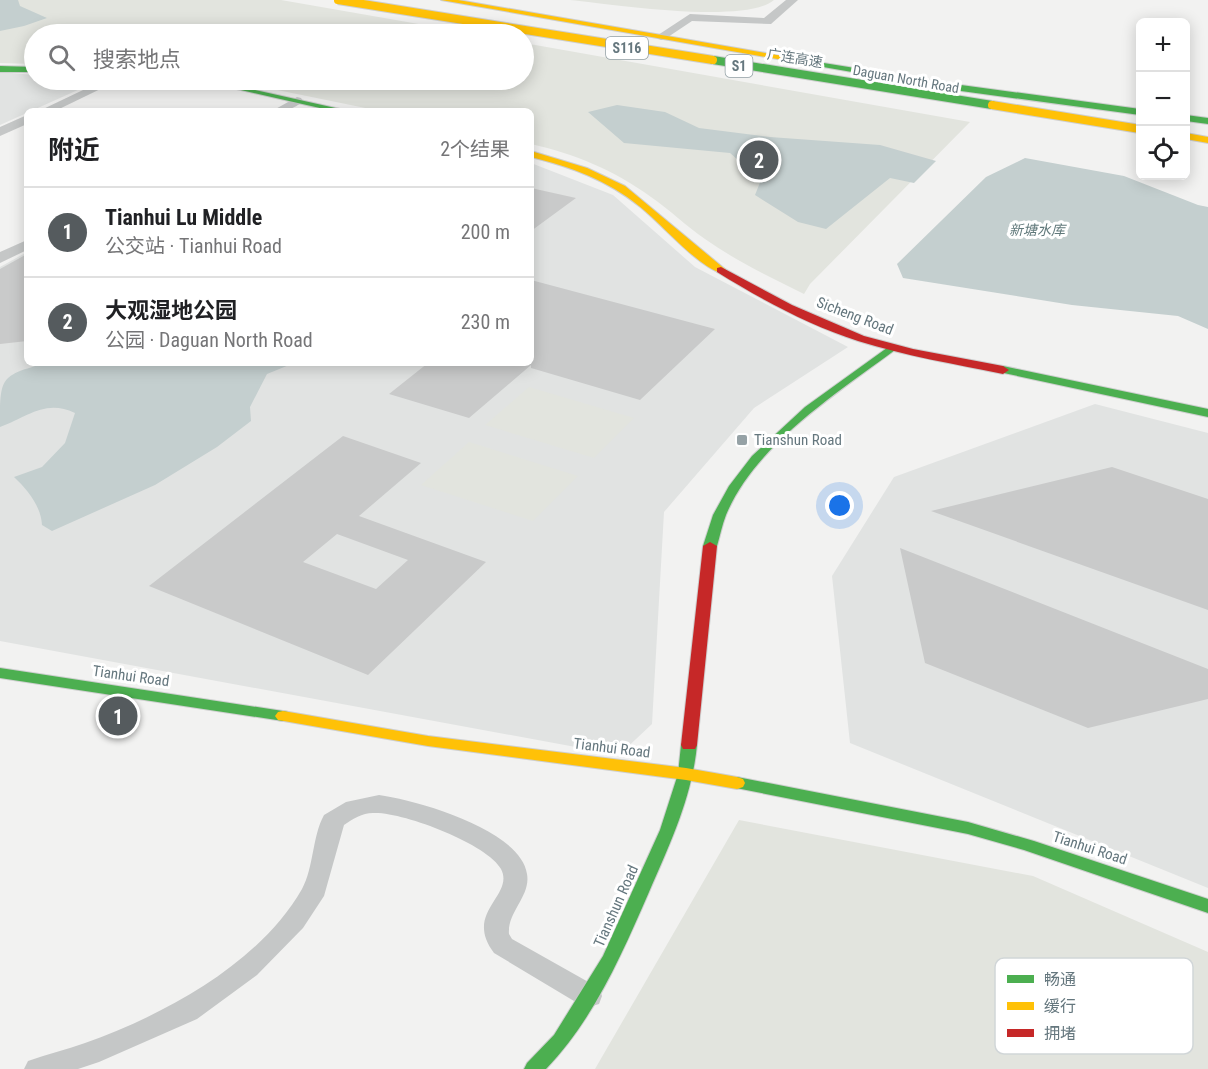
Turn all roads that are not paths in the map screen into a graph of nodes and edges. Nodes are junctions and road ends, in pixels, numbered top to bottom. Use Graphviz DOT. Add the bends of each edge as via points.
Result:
graph roads {
  1 [pos="338,0"];
  2 [pos="347,0"];
  3 [pos="423,0"];
  4 [pos="445,0"];
  5 [pos="792,0"];
  6 [pos="483,24"];
  7 [pos="486,24"];
  8 [pos="534,32"];
  9 [pos="534,33"];
  10 [pos="561,37"];
  11 [pos="661,37"];
  12 [pos="0,69"];
  13 [pos="24,70"];
  14 [pos="919,81"];
  15 [pos="91,90"];
  16 [pos="249,90"];
  17 [pos="906,96"];
  18 [pos="297,100"];
  19 [pos="52,108"];
  20 [pos="283,108"];
  21 [pos="332,108"];
  22 [pos="1136,113"];
  23 [pos="1136,113"];
  24 [pos="1190,119"];
  25 [pos="24,120"];
  26 [pos="1208,121"];
  27 [pos="1190,123"];
  28 [pos="1208,126"];
  29 [pos="1136,128"];
  30 [pos="0,132"];
  31 [pos="1136,133"];
  32 [pos="1190,137"];
  33 [pos="1208,140"];
  34 [pos="1190,142"];
  35 [pos="1208,145"];
  36 [pos="534,155"];
  37 [pos="24,246"];
  38 [pos="0,258"];
  39 [pos="891,348"];
  40 [pos="1208,413"];
  41 [pos="0,673"];
  42 [pos="686,774"];
  43 [pos="1208,906"];
  44 [pos="590,996"];
  45 [pos="38,1069"];
  46 [pos="534,1069"];
  1 -- 6 [label="main road, 广连高速 / S1, bridge"];
  2 -- 7 [label="main road, Daguan North Road / S116"];
  3 -- 22 [label="main road, 广连高速 / S1" via="955,90"];
  4 -- 11 [label="main road, Daguan North Road / S116"];
  5 -- 11 [label="street" via="767,22 690,17"];
  8 -- 10 [label="main road, Daguan North Road / S116"];
  9 -- 10 [label="main road, 广连高速 / S1, bridge"];
  10 -- 17 [label="main road, Daguan North Road / S116"];
  10 -- 29 [label="main road, 广连高速 / S1, bridge"];
  11 -- 14 [label="main road, Daguan North Road / S116"];
  12 -- 13 [label="main road"];
  14 -- 17 [label="main road"];
  14 -- 23 [label="main road, Daguan North Road / S116"];
  15 -- 19 [label="street"];
  16 -- 18 [label="main road"];
  17 -- 31 [label="main road, Daguan North Road / S116"];
  18 -- 20 [label="street"];
  18 -- 21 [label="main road"];
  24 -- 26 [label="main road"];
  25 -- 30 [label="street"];
  27 -- 28 [label="main road"];
  32 -- 33 [label="main road"];
  34 -- 35 [label="main road"];
  36 -- 39 [label="main road, Sicheng Road" via="606,179 633,195 718,267 815,320"];
  37 -- 38 [label="street"];
  39 -- 40 [label="main road, Sicheng Road"];
  39 -- 42 [label="main road, Tianshun Road" via="777,440 740,479 721,507 707,567"];
  41 -- 42 [label="main road, Tianhui Road" via="428,741"];
  42 -- 43 [label="main road, Tianhui Road" via="968,828"];
  42 -- 44 [label="main road, Tianshun Road" via="652,868"];
  44 -- 45 [label="street" via="503,946 496,937 496,922 516,871 500,849 393,805 365,805 333,821 315,889 294,921 248,968 187,1011 152,1028"];
  44 -- 46 [label="main road, Tianshun Road" via="561,1041"];
}
